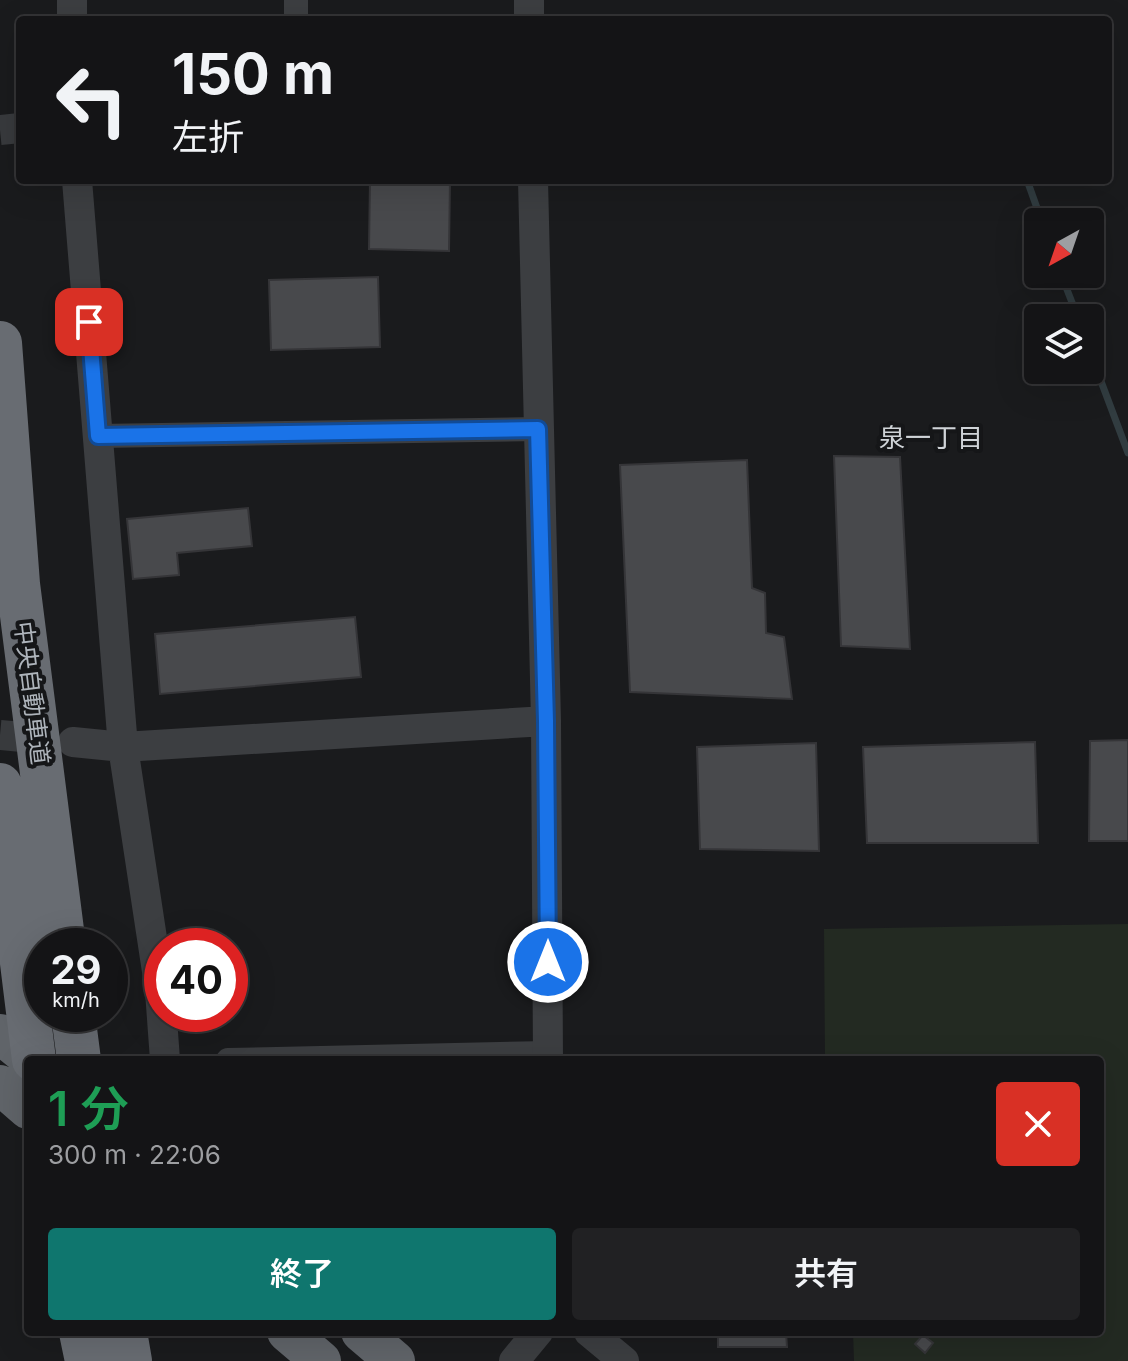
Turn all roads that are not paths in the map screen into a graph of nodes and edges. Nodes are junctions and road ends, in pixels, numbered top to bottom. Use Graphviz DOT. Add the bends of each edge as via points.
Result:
graph roads {
  1 [pos="77,184"];
  2 [pos="533,184"];
  3 [pos="0,343"];
  4 [pos="538,429"];
  5 [pos="98,436"];
  6 [pos="546,721"];
  7 [pos="73,742"];
  8 [pos="123,747"];
  9 [pos="0,785"];
  10 [pos="62,928"];
  11 [pos="75,1032"];
  12 [pos="24,1047"];
  13 [pos="78,1056"];
  14 [pos="165,1056"];
  15 [pos="548,1056"];
  16 [pos="0,1085"];
  17 [pos="24,1106"];
  18 [pos="82,1336"];
  19 [pos="126,1336"];
  20 [pos="292,1336"];
  21 [pos="366,1336"];
  22 [pos="535,1336"];
  23 [pos="594,1336"];
  24 [pos="87,1361"];
  25 [pos="130,1361"];
  26 [pos="321,1361"];
  27 [pos="395,1361"];
  28 [pos="514,1361"];
  29 [pos="624,1361"];
  1 -- 5 [label="street"];
  2 -- 4 [label="street"];
  3 -- 10 [label="highway, 中央自動車道" via="18,584"];
  4 -- 5 [label="street"];
  4 -- 6 [label="street"];
  5 -- 8 [label="street"];
  6 -- 8 [label="street"];
  6 -- 15 [label="street"];
  7 -- 8 [label="street"];
  8 -- 14 [label="street" via="160,991"];
  9 -- 12 [label="highway, 中央自動車道"];
  11 -- 13 [label="highway"];
  16 -- 17 [label="highway"];
  18 -- 24 [label="highway"];
  19 -- 25 [label="highway"];
  20 -- 26 [label="highway"];
  21 -- 27 [label="highway"];
  22 -- 28 [label="street"];
  23 -- 29 [label="street"];
}
